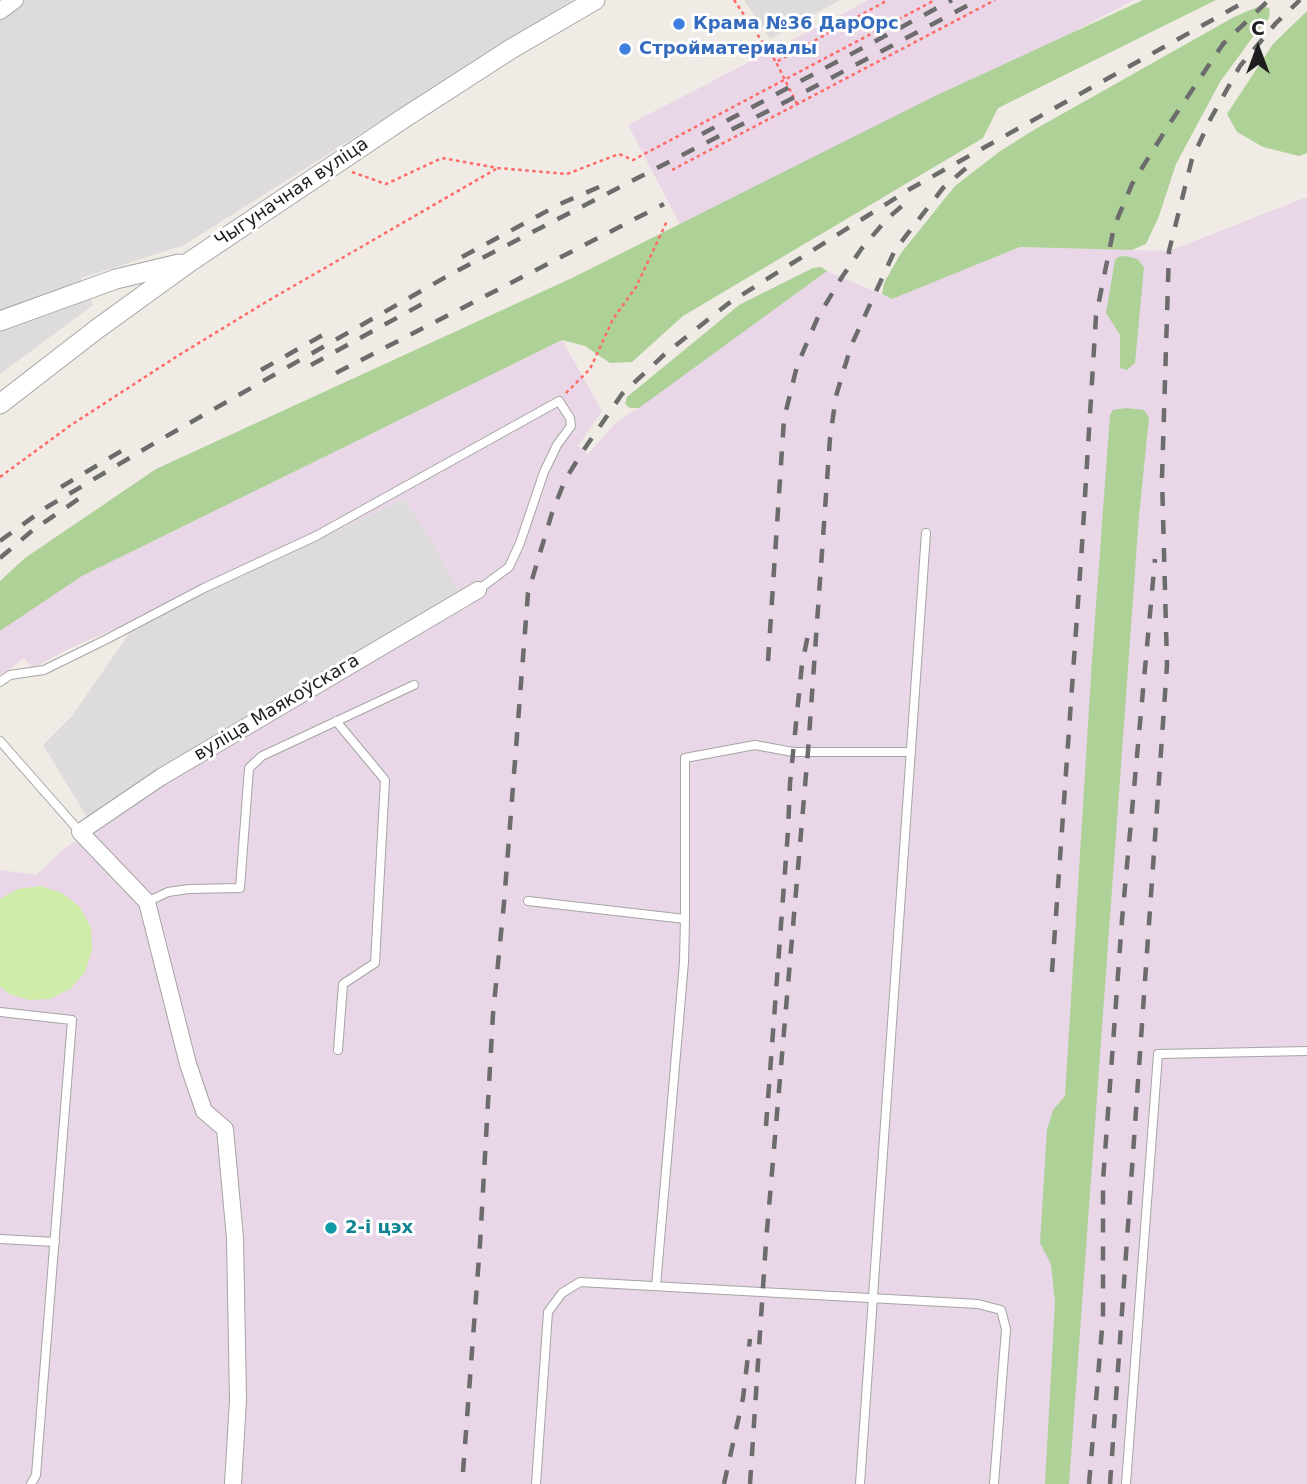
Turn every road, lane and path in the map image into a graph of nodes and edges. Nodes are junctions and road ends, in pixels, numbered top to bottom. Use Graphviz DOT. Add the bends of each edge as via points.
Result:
graph roads {
  1 [pos="15,0"];
  2 [pos="595,0"];
  3 [pos="734,0"];
  4 [pos="888,0"];
  5 [pos="935,0"];
  6 [pos="995,0"];
  7 [pos="0,11"];
  8 [pos="776,62"];
  9 [pos="785,80"];
  10 [pos="798,104"];
  11 [pos="498,168"];
  12 [pos="342,169"];
  13 [pos="672,170"];
  14 [pos="667,221"];
  15 [pos="191,261"];
  16 [pos="116,279"];
  17 [pos="131,304"];
  18 [pos="0,321"];
  19 [pos="559,401"];
  20 [pos="0,404"];
  21 [pos="0,477"];
  22 [pos="926,533"];
  23 [pos="478,590"];
  24 [pos="0,682"];
  25 [pos="414,685"];
  26 [pos="336,721"];
  27 [pos="0,741"];
  28 [pos="911,752"];
  29 [pos="80,832"];
  30 [pos="528,901"];
  31 [pos="146,902"];
  32 [pos="685,919"];
  33 [pos="0,1012"];
  34 [pos="338,1050"];
  35 [pos="1307,1051"];
  36 [pos="0,1239"];
  37 [pos="55,1242"];
  38 [pos="656,1286"];
  39 [pos="873,1298"];
  40 [pos="31,1484"];
  41 [pos="233,1484"];
  42 [pos="536,1484"];
  43 [pos="860,1484"];
  44 [pos="994,1484"];
  45 [pos="1126,1484"];
  1 -- 7 [label="street"];
  2 -- 15 [label="street, Чыгуначная вуліца" via="404,118"];
  3 -- 8 [label="path"];
  4 -- 8 [label="path"];
  5 -- 9 [label="path"];
  6 -- 10 [label="path"];
  8 -- 9 [label="path"];
  9 -- 10 [label="path"];
  9 -- 11 [label="path" via="633,160 619,154 567,174"];
  10 -- 13 [label="path"];
  11 -- 12 [label="path" via="442,158 386,184"];
  11 -- 21 [label="path" via="179,355"];
  14 -- 19 [label="path" via="590,369"];
  15 -- 16 [label="street"];
  15 -- 17 [label="street, Чыгуначная вуліца"];
  16 -- 17 [label="street"];
  16 -- 18 [label="street"];
  17 -- 20 [label="street, Чыгуначная вуліца"];
  19 -- 23 [label="lane" via="571,426 556,444 509,567"];
  19 -- 24 [label="lane" via="316,536 44,670 10,675"];
  22 -- 28 [label="lane"];
  23 -- 29 [label="street, вуліца Маякоўскага" via="161,777"];
  25 -- 26 [label="lane"];
  26 -- 31 [label="lane" via="262,755 249,768 240,888 168,892"];
  26 -- 34 [label="lane" via="385,780 375,963 342,984"];
  27 -- 29 [label="lane"];
  28 -- 32 [label="lane" via="793,752 755,745 685,758"];
  28 -- 39 [label="lane"];
  29 -- 31 [label="street"];
  30 -- 32 [label="lane"];
  31 -- 41 [label="street" via="204,1111 225,1129 235,1238 238,1399"];
  32 -- 38 [label="lane"];
  33 -- 37 [label="lane" via="72,1020"];
  35 -- 45 [label="lane" via="1158,1054"];
  36 -- 37 [label="lane"];
  37 -- 40 [label="lane" via="36,1475"];
  38 -- 39 [label="lane"];
  38 -- 42 [label="lane" via="580,1282 562,1293 548,1312"];
  39 -- 43 [label="lane"];
  39 -- 44 [label="lane" via="978,1304 1001,1310 1006,1329"];
}
